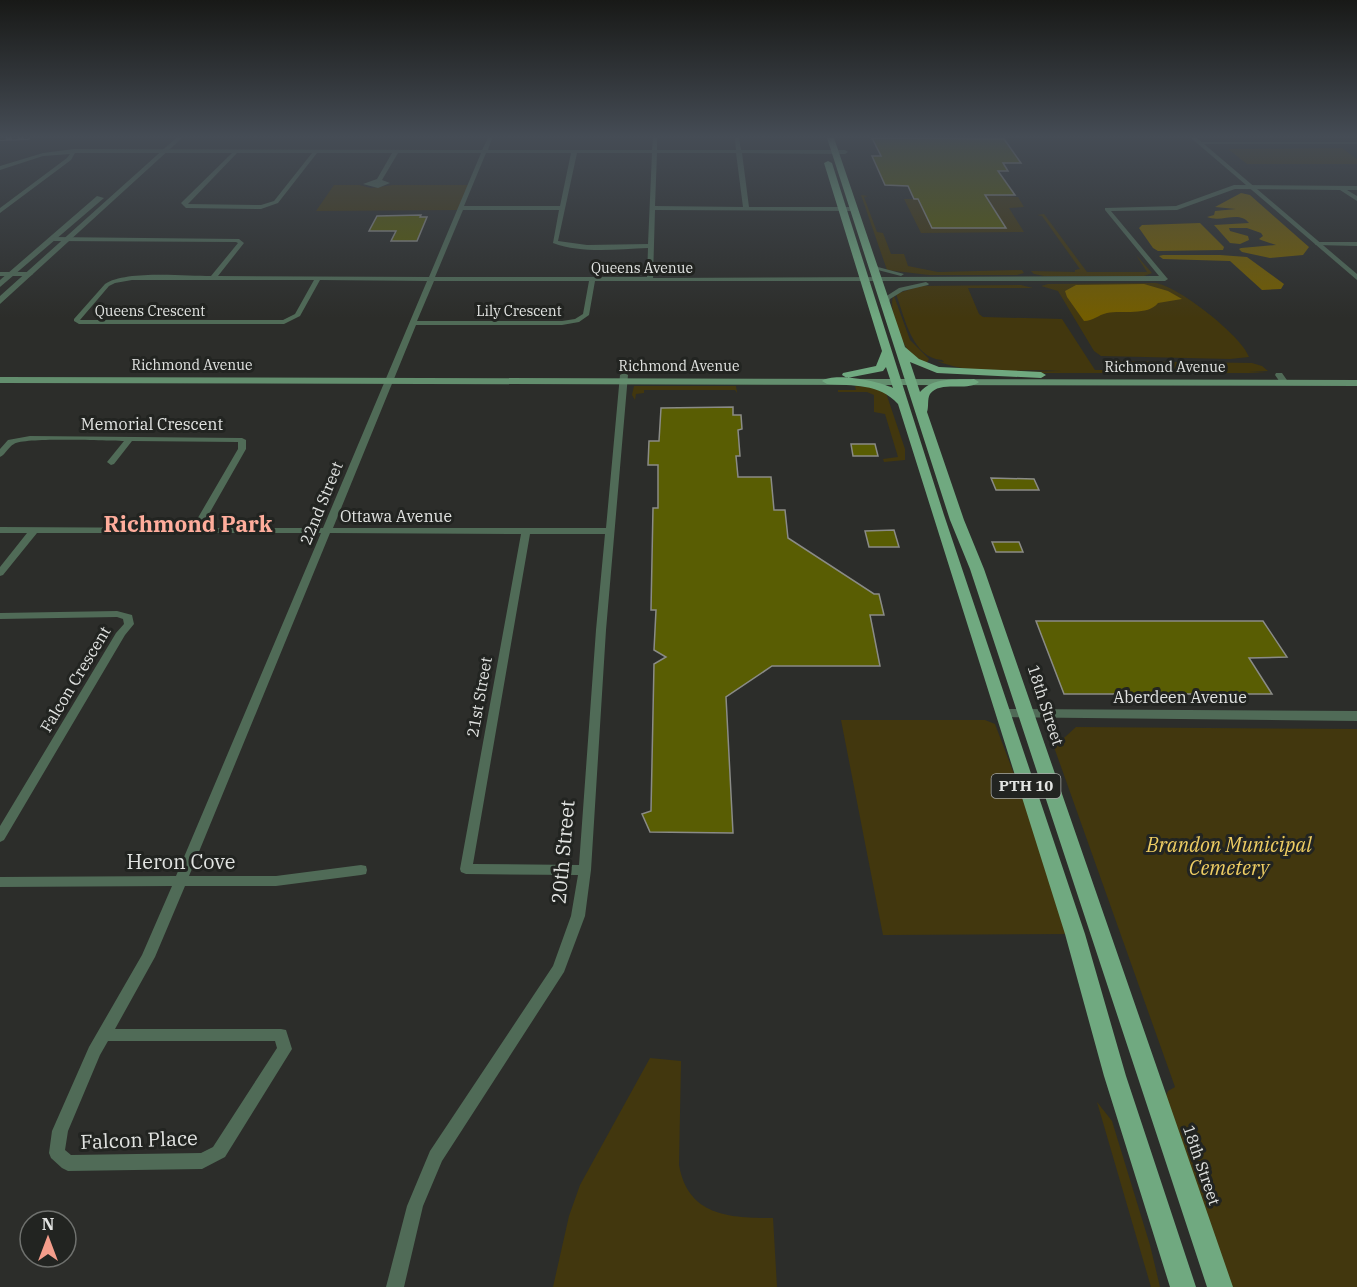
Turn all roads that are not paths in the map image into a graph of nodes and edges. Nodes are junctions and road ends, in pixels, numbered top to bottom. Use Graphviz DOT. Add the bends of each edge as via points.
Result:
graph roads {
  1 [pos="18,198"];
  2 [pos="101,198"];
  3 [pos="110,198"];
  4 [pos="189,198"];
  5 [pos="279,198"];
  6 [pos="465,198"];
  7 [pos="563,198"];
  8 [pos="653,198"];
  9 [pos="745,198"];
  10 [pos="840,198"];
  11 [pos="851,198"];
  12 [pos="1219,198"];
  13 [pos="1265,198"];
  14 [pos="460,208"];
  15 [pos="561,208"];
  16 [pos="653,208"];
  17 [pos="746,208"];
  18 [pos="843,209"];
  19 [pos="854,209"];
  20 [pos="0,212"];
  21 [pos="52,239"];
  22 [pos="69,239"];
  23 [pos="1318,244"];
  24 [pos="1357,244"];
  25 [pos="650,246"];
  26 [pos="872,263"];
  27 [pos="0,274"];
  28 [pos="12,274"];
  29 [pos="30,274"];
  30 [pos="1357,278"];
  31 [pos="212,279"];
  32 [pos="318,280"];
  33 [pos="432,280"];
  34 [pos="592,280"];
  35 [pos="650,280"];
  36 [pos="939,280"];
  37 [pos="865,281"];
  38 [pos="878,281"];
  39 [pos="0,284"];
  40 [pos="0,301"];
  41 [pos="886,306"];
  42 [pos="414,323"];
  43 [pos="900,346"];
  44 [pos="887,351"];
  45 [pos="0,374"];
  46 [pos="845,375"];
  47 [pos="1041,375"];
  48 [pos="1357,376"];
  49 [pos="392,377"];
  50 [pos="623,378"];
  51 [pos="896,378"];
  52 [pos="911,378"];
  53 [pos="1282,379"];
  54 [pos="0,381"];
  55 [pos="827,381"];
  56 [pos="974,382"];
  57 [pos="1357,383"];
  58 [pos="903,403"];
  59 [pos="924,416"];
  60 [pos="130,439"];
  61 [pos="0,454"];
  62 [pos="111,462"];
  63 [pos="0,530"];
  64 [pos="34,530"];
  65 [pos="195,530"];
  66 [pos="327,531"];
  67 [pos="526,531"];
  68 [pos="611,531"];
  69 [pos="0,573"];
  70 [pos="0,616"];
  71 [pos="1014,714"];
  72 [pos="1357,716"];
  73 [pos="0,837"];
  74 [pos="361,870"];
  75 [pos="585,870"];
  76 [pos="181,881"];
  77 [pos="0,882"];
  78 [pos="104,1035"];
  79 [pos="394,1287"];
  80 [pos="1183,1287"];
  81 [pos="1220,1287"];
  1 -- 20 [label="street"];
  2 -- 21 [label="street"];
  3 -- 22 [label="street"];
  4 -- 5 [label="street" via="186,206 261,207 273,205"];
  6 -- 14 [label="street, 22nd Street"];
  7 -- 15 [label="street"];
  8 -- 16 [label="street"];
  9 -- 17 [label="street"];
  10 -- 18 [label="main road, 18th Street / PTH 10"];
  11 -- 19 [label="main road, 18th Street / PTH 10"];
  12 -- 36 [label="street" via="1185,212 1108,211 1166,280"];
  13 -- 23 [label="street"];
  14 -- 15 [label="street"];
  14 -- 33 [label="street, 22nd Street"];
  15 -- 25 [label="street" via="554,237 560,245"];
  16 -- 17 [label="street"];
  16 -- 25 [label="street"];
  17 -- 18 [label="street"];
  18 -- 19 [label="street"];
  18 -- 37 [label="main road, 18th Street / PTH 10"];
  19 -- 26 [label="main road, 18th Street / PTH 10"];
  21 -- 22 [label="street"];
  21 -- 28 [label="street"];
  22 -- 29 [label="street"];
  22 -- 31 [label="street" via="237,240 240,243"];
  23 -- 24 [label="street"];
  23 -- 30 [label="street"];
  25 -- 35 [label="street"];
  26 -- 36 [label="street" via="889,272"];
  26 -- 38 [label="main road, 18th Street / PTH 10"];
  27 -- 28 [label="street"];
  28 -- 29 [label="street"];
  28 -- 39 [label="street"];
  29 -- 40 [label="street"];
  31 -- 32 [label="street, Queens Crescent"];
  31 -- 32 [label="street, Queens Crescent" via="113,281 76,320 284,322 298,315"];
  32 -- 33 [label="street, Queens Crescent"];
  33 -- 34 [label="street, Queens Avenue"];
  33 -- 42 [label="street, 22nd Street"];
  34 -- 35 [label="street, Queens Avenue"];
  34 -- 42 [label="street, Lily Crescent" via="586,315 578,321"];
  35 -- 37 [label="street, Queens Avenue"];
  36 -- 38 [label="street, Queens Avenue"];
  36 -- 41 [label="street" via="897,291 887,298"];
  37 -- 38 [label="street, Queens Avenue"];
  37 -- 44 [label="main road, 18th Street / PTH 10"];
  38 -- 41 [label="main road, 18th Street / PTH 10"];
  41 -- 43 [label="main road, 18th Street / PTH 10"];
  42 -- 49 [label="street, 22nd Street"];
  43 -- 47 [label="main road" via="915,361 937,370"];
  43 -- 52 [label="main road, 18th Street / PTH 10"];
  44 -- 46 [label="main road" via="876,371"];
  44 -- 51 [label="main road, 18th Street / PTH 10"];
  45 -- 49 [label="main road, Richmond Avenue"];
  46 -- 50 [label="main road, Richmond Avenue"];
  46 -- 51 [label="main road, Richmond Avenue"];
  47 -- 52 [label="main road, Richmond Avenue"];
  47 -- 53 [label="main road, Richmond Avenue"];
  48 -- 53 [label="main road, Richmond Avenue"];
  49 -- 50 [label="main road, Richmond Avenue"];
  49 -- 54 [label="main road, Richmond Avenue"];
  49 -- 66 [label="street, 22nd Street"];
  50 -- 55 [label="main road, Richmond Avenue"];
  50 -- 68 [label="street, 20th Street"];
  51 -- 52 [label="main road, Richmond Avenue"];
  51 -- 55 [label="main road, Richmond Avenue"];
  51 -- 58 [label="main road, 18th Street / PTH 10"];
  52 -- 56 [label="main road, Richmond Avenue"];
  52 -- 59 [label="main road, 18th Street / PTH 10"];
  53 -- 56 [label="main road, Richmond Avenue"];
  53 -- 57 [label="main road, Richmond Avenue"];
  55 -- 58 [label="main road" via="883,387"];
  56 -- 59 [label="main road" via="948,383 929,389 923,396"];
  58 -- 71 [label="main road, 18th Street / PTH 10"];
  59 -- 71 [label="main road, 18th Street / PTH 10" via="977,569"];
  60 -- 61 [label="street, Memorial Crescent" via="24,438 11,442"];
  60 -- 62 [label="street"];
  60 -- 65 [label="street, Memorial Crescent" via="242,440 242,449"];
  63 -- 64 [label="street, Ottawa Avenue"];
  64 -- 65 [label="street, Ottawa Avenue"];
  64 -- 69 [label="street"];
  65 -- 66 [label="street, Ottawa Avenue"];
  66 -- 67 [label="street, Ottawa Avenue"];
  66 -- 76 [label="street, 22nd Street"];
  67 -- 68 [label="street, Ottawa Avenue"];
  67 -- 75 [label="street, 21st Street" via="466,869"];
  68 -- 75 [label="street, 20th Street"];
  70 -- 73 [label="street, Falcon Crescent" via="117,615 128,617 129,624"];
  71 -- 72 [label="street, Aberdeen Avenue"];
  71 -- 80 [label="main road, 18th Street / PTH 10" via="1115,1076"];
  71 -- 81 [label="main road, 18th Street / PTH 10"];
  74 -- 76 [label="street, Heron Cove" via="276,881"];
  75 -- 79 [label="street, 20th Street" via="578,916 559,968 436,1156 415,1206"];
  76 -- 77 [label="street, Heron Cove"];
  76 -- 78 [label="street, Falcon Place" via="148,957"];
  78 -- 78 [label="street, Falcon Place" via="60,1131 57,1153 68,1163 202,1161 219,1152 285,1049 281,1035"];
}
